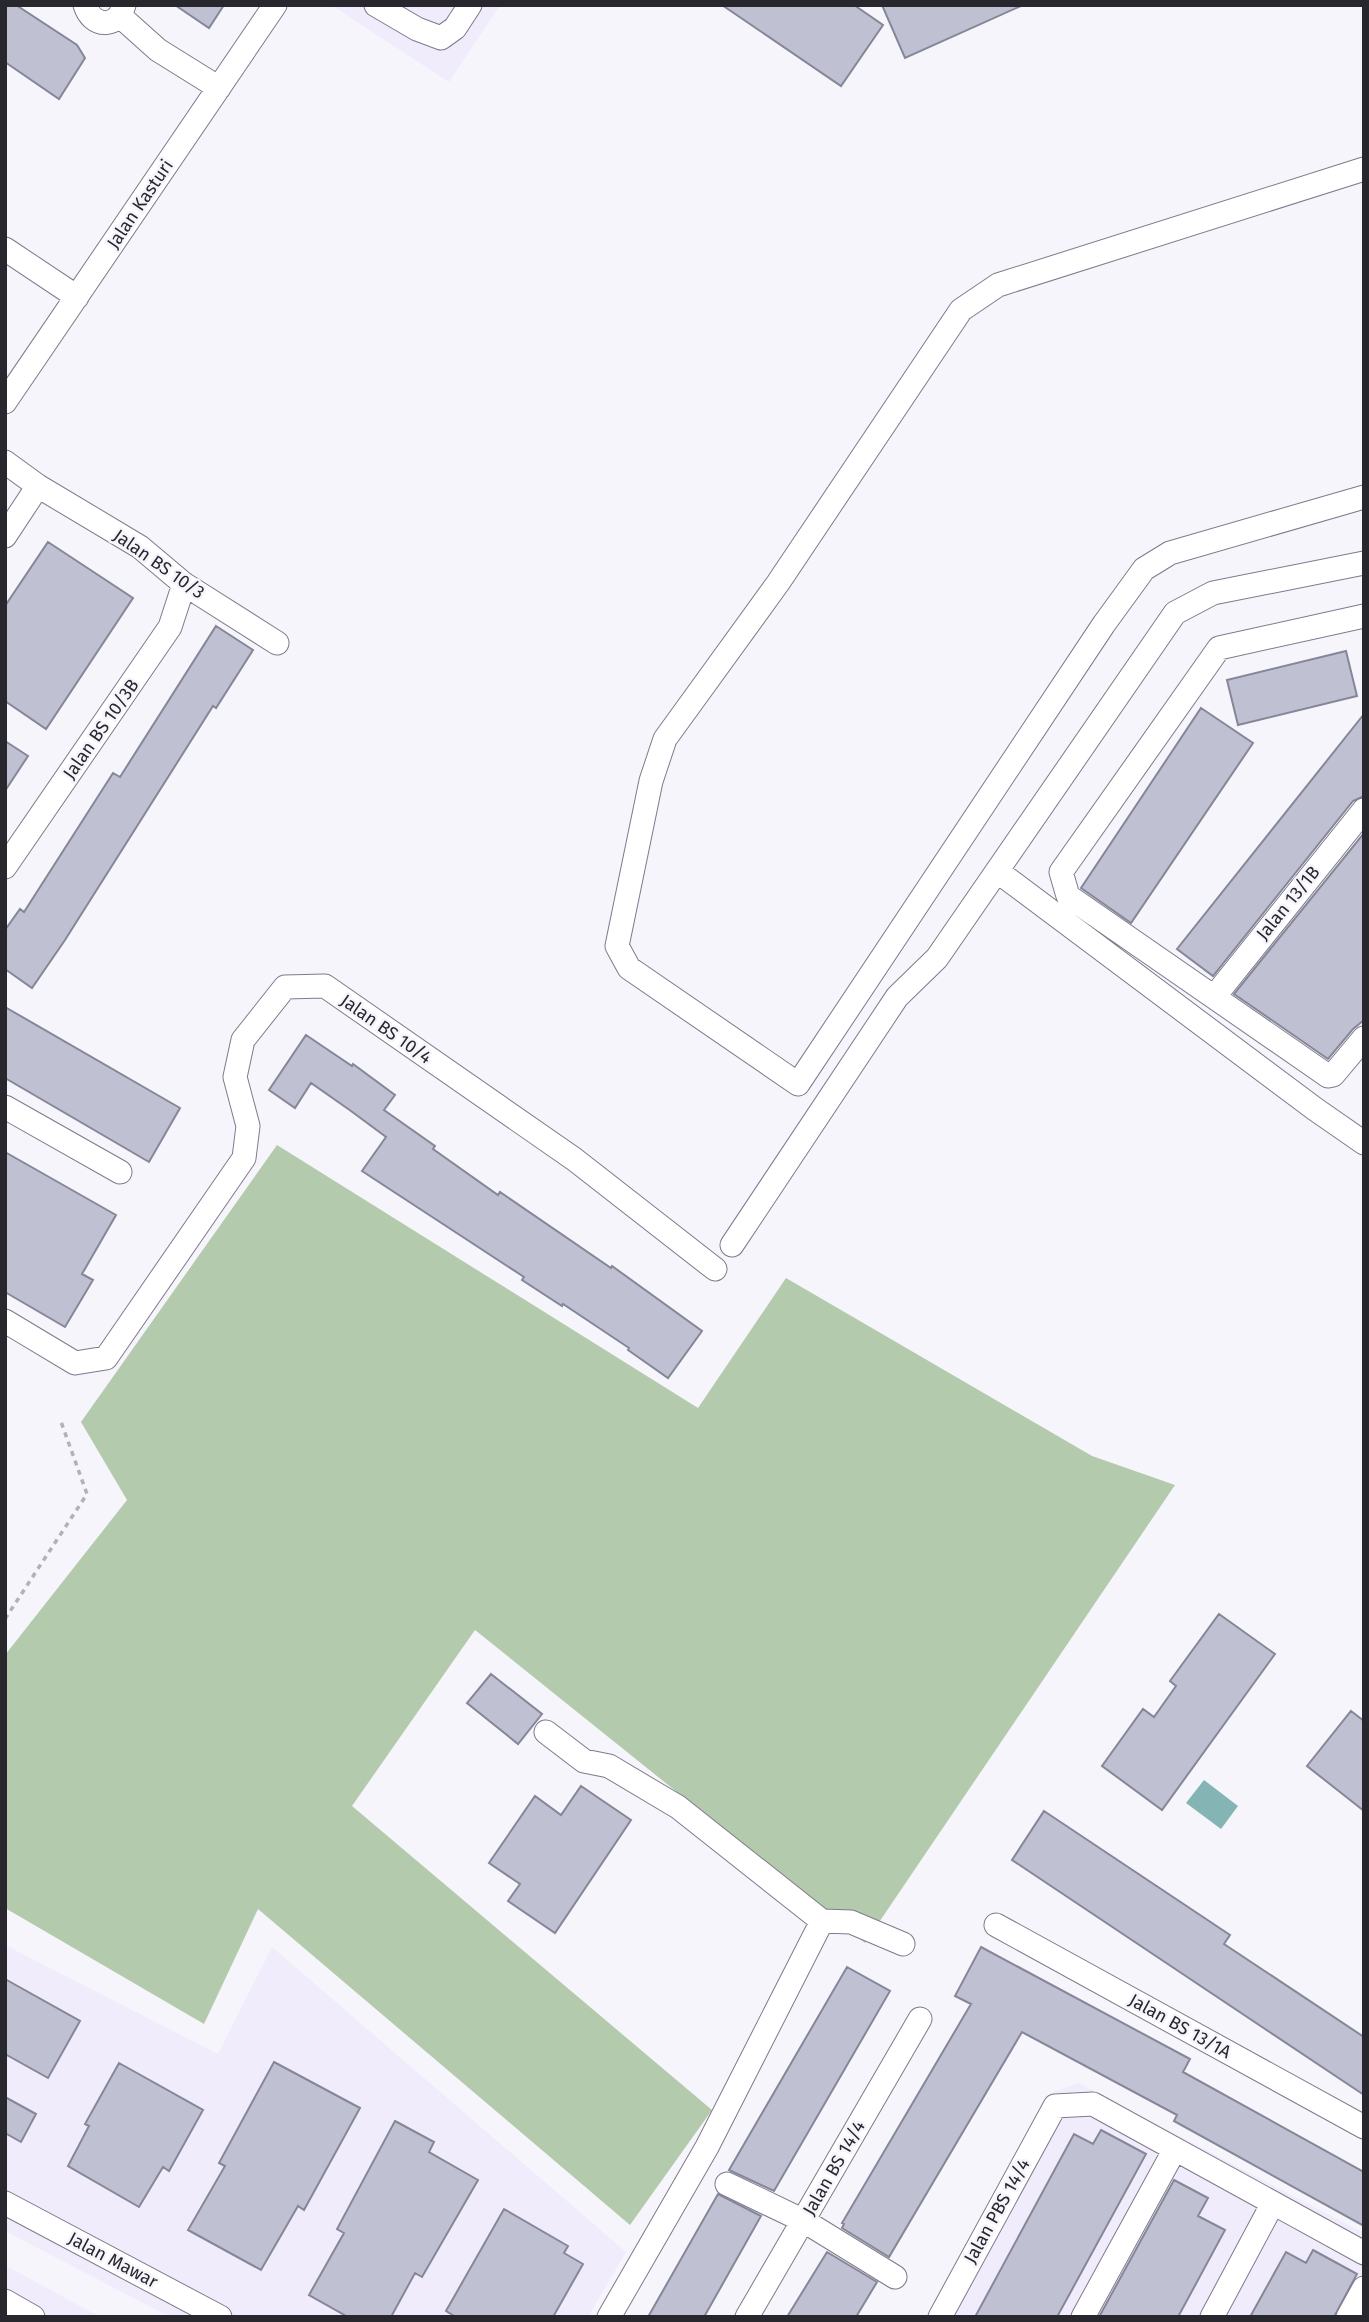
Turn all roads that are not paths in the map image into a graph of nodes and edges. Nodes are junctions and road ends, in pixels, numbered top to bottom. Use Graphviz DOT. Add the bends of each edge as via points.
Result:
graph roads {
  1 [pos="85,5"];
  2 [pos="275,5"];
  3 [pos="376,5"];
  4 [pos="470,5"];
  5 [pos="122,11"];
  6 [pos="219,88"];
  7 [pos="1364,169"];
  8 [pos="5,249"];
  9 [pos="77,297"];
  10 [pos="5,402"];
  11 [pos="5,462"];
  12 [pos="38,486"];
  13 [pos="1364,497"];
  14 [pos="5,536"];
  15 [pos="1364,563"];
  16 [pos="184,584"];
  17 [pos="1364,616"];
  18 [pos="277,643"];
  19 [pos="1364,810"];
  20 [pos="5,867"];
  21 [pos="997,871"];
  22 [pos="1214,996"];
  23 [pos="1364,1038"];
  24 [pos="5,1107"];
  25 [pos="1364,1143"];
  26 [pos="120,1172"];
  27 [pos="732,1245"];
  28 [pos="715,1269"];
  29 [pos="5,1321"];
  30 [pos="546,1731"];
  31 [pos="822,1921"];
  32 [pos="996,1925"];
  33 [pos="903,1944"];
  34 [pos="920,2019"];
  35 [pos="1364,2127"];
  36 [pos="1175,2149"];
  37 [pos="727,2184"];
  38 [pos="5,2203"];
  39 [pos="1273,2203"];
  40 [pos="804,2221"];
  41 [pos="1364,2253"];
  42 [pos="895,2277"];
  43 [pos="1364,2288"];
  44 [pos="5,2301"];
  45 [pos="33,2317"];
  46 [pos="220,2317"];
  47 [pos="609,2317"];
  48 [pos="747,2317"];
  49 [pos="940,2317"];
  50 [pos="1083,2317"];
  51 [pos="1212,2317"];
  52 [pos="1348,2317"];
  1 -- 5 [label="street" via="90,17 102,23"];
  2 -- 6 [label="street, Jalan Kasturi"];
  3 -- 4 [label="street" via="441,38 455,28"];
  5 -- 6 [label="street" via="158,50"];
  6 -- 9 [label="street, Jalan Kasturi"];
  7 -- 13 [label="street" via="998,285 961,310 778,583 665,739 651,781 617,946 628,968 797,1084 1144,569 1170,553"];
  8 -- 9 [label="street"];
  9 -- 10 [label="street, Jalan Kasturi"];
  11 -- 12 [label="street, Jalan BS 10/3"];
  12 -- 14 [label="street"];
  12 -- 16 [label="street, Jalan BS 10/3" via="140,547"];
  15 -- 21 [label="street" via="1213,593 1175,613"];
  16 -- 18 [label="street, Jalan BS 10/3"];
  16 -- 20 [label="street, Jalan BS 10/3B" via="170,627"];
  17 -- 22 [label="street" via="1220,648 1061,872 1068,896"];
  19 -- 22 [label="street, Jalan 13/1B"];
  21 -- 25 [label="street"];
  21 -- 27 [label="street" via="937,958 897,997"];
  22 -- 23 [label="street" via="1328,1076 1334,1075"];
  24 -- 26 [label="street"];
  28 -- 29 [label="street, Jalan BS 10/4" via="574,1159 326,986 285,987 243,1040 235,1077 248,1126 244,1158 106,1358 75,1363"];
  30 -- 31 [label="street" via="584,1761 609,1766 678,1807"];
  31 -- 33 [label="street" via="851,1923"];
  31 -- 47 [label="street" via="707,2147"];
  32 -- 35 [label="street, Jalan BS 13/1A"];
  34 -- 40 [label="street, Jalan BS 14/4"];
  36 -- 39 [label="street"];
  36 -- 49 [label="street, Jalan PBS 14/4" via="1093,2104 1055,2106"];
  36 -- 50 [label="street"];
  37 -- 40 [label="street"];
  38 -- 46 [label="street, Jalan Mawar"];
  39 -- 41 [label="street"];
  39 -- 51 [label="street"];
  40 -- 42 [label="street"];
  40 -- 48 [label="street, Jalan BS 14/4"];
  43 -- 52 [label="street"];
  44 -- 45 [label="street"];
}
